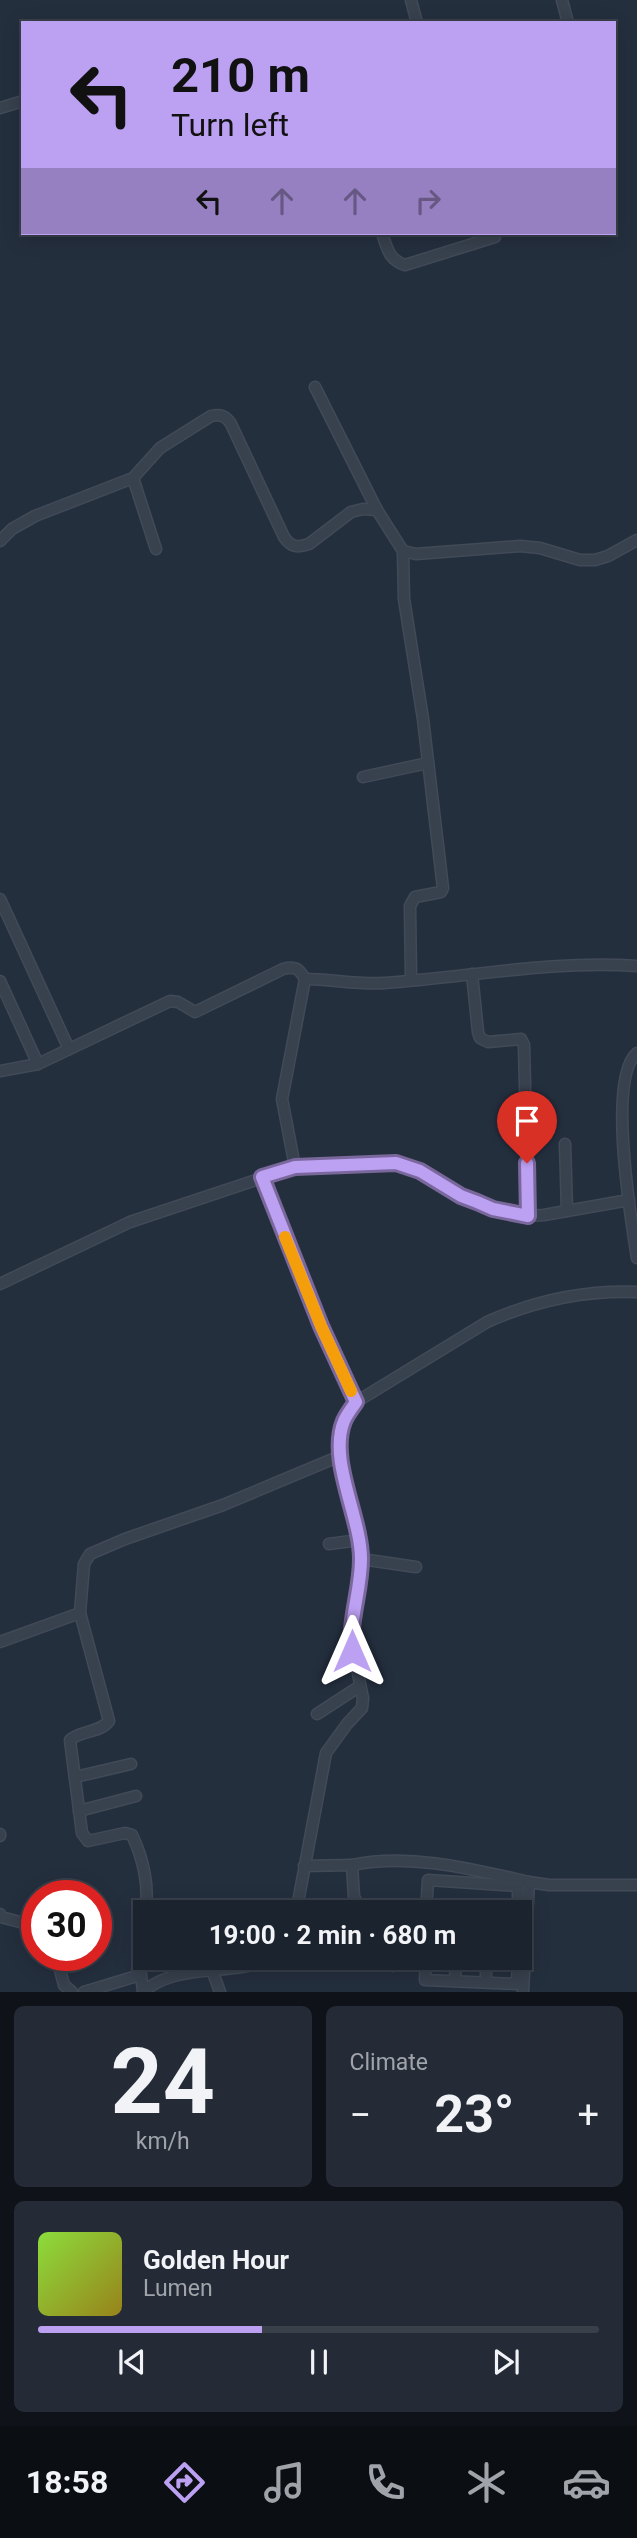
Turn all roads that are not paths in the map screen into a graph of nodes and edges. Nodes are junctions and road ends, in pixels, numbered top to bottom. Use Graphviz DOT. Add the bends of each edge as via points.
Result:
graph roads {
  1 [pos="411,0"];
  2 [pos="562,0"];
  3 [pos="416,21"];
  4 [pos="567,21"];
  5 [pos="21,102"];
  6 [pos="0,108"];
  7 [pos="383,235"];
  8 [pos="494,235"];
  9 [pos="315,387"];
  10 [pos="133,478"];
  11 [pos="376,510"];
  12 [pos="637,540"];
  13 [pos="0,541"];
  14 [pos="156,549"];
  15 [pos="403,551"];
  16 [pos="428,763"];
  17 [pos="363,777"];
  18 [pos="0,899"];
  19 [pos="637,966"];
  20 [pos="472,974"];
  21 [pos="305,979"];
  22 [pos="411,980"];
  23 [pos="0,981"];
  24 [pos="69,1049"];
  25 [pos="637,1053"];
  26 [pos="38,1064"];
  27 [pos="0,1071"];
  28 [pos="565,1144"];
  29 [pos="295,1167"];
  30 [pos="262,1177"];
  31 [pos="629,1200"];
  32 [pos="566,1211"];
  33 [pos="528,1216"];
  34 [pos="637,1258"];
  35 [pos="0,1284"];
  36 [pos="637,1292"];
  37 [pos="356,1402"];
  38 [pos="340,1456"];
  39 [pos="359,1540"];
  40 [pos="329,1544"];
  41 [pos="361,1559"];
  42 [pos="416,1567"];
  43 [pos="80,1613"];
  44 [pos="0,1642"];
  45 [pos="360,1686"];
  46 [pos="317,1714"];
  47 [pos="131,1764"];
  48 [pos="75,1777"];
  49 [pos="136,1796"];
  50 [pos="79,1811"];
  51 [pos="352,1865"];
  52 [pos="304,1866"];
  53 [pos="529,1882"];
  54 [pos="637,1885"];
  55 [pos="147,1900"];
  56 [pos="298,1900"];
  57 [pos="356,1900"];
  58 [pos="427,1900"];
  59 [pos="518,1900"];
  60 [pos="0,1917"];
  61 [pos="21,1922"];
  62 [pos="140,1970"];
  63 [pos="212,1970"];
  64 [pos="425,1970"];
  65 [pos="455,1970"];
  66 [pos="486,1970"];
  67 [pos="518,1970"];
  68 [pos="60,1971"];
  69 [pos="140,1975"];
  70 [pos="455,1981"];
  71 [pos="486,1982"];
  72 [pos="72,1992"];
  73 [pos="83,1992"];
  74 [pos="143,1992"];
  75 [pos="220,1992"];
  76 [pos="523,1992"];
  1 -- 3 [label="street"];
  2 -- 4 [label="street"];
  5 -- 6 [label="street"];
  7 -- 8 [label="street" via="389,254 405,265"];
  9 -- 11 [label="street"];
  10 -- 11 [label="street" via="160,448 218,414 232,424 291,545 309,544 357,510"];
  10 -- 13 [label="street" via="34,516"];
  10 -- 14 [label="street"];
  11 -- 15 [label="street"];
  12 -- 15 [label="street" via="595,560 520,546 416,554"];
  15 -- 16 [label="street" via="404,600"];
  16 -- 17 [label="street"];
  16 -- 22 [label="street" via="443,888 435,895 415,897 410,906"];
  18 -- 24 [label="street"];
  19 -- 20 [label="street"];
  20 -- 22 [label="street"];
  20 -- 33 [label="street" via="480,1038 488,1042 521,1040 524,1045"];
  21 -- 22 [label="street" via="354,983"];
  21 -- 24 [label="street" via="299,969 283,969 195,1012 170,1001"];
  21 -- 29 [label="street" via="282,1099"];
  23 -- 26 [label="street"];
  24 -- 26 [label="street"];
  25 -- 31 [label="street" via="628,1062 623,1094"];
  26 -- 27 [label="street"];
  28 -- 32 [label="street"];
  29 -- 30 [label="street"];
  29 -- 33 [label="street" via="396,1163 493,1209"];
  30 -- 35 [label="street" via="130,1222"];
  30 -- 37 [label="street"];
  31 -- 32 [label="street"];
  31 -- 34 [label="street"];
  32 -- 33 [label="street"];
  36 -- 37 [label="street" via="584,1294 505,1314"];
  37 -- 38 [label="street" via="344,1419"];
  38 -- 39 [label="street"];
  38 -- 43 [label="street" via="90,1554 84,1564"];
  39 -- 40 [label="street"];
  39 -- 41 [label="street"];
  41 -- 42 [label="street"];
  41 -- 45 [label="street" via="351,1630"];
  43 -- 44 [label="street"];
  43 -- 48 [label="street" via="109,1721 71,1738"];
  45 -- 46 [label="street"];
  45 -- 52 [label="street" via="362,1708 326,1753"];
  47 -- 48 [label="street"];
  48 -- 50 [label="street"];
  49 -- 50 [label="street"];
  50 -- 55 [label="street" via="86,1840 130,1833"];
  51 -- 52 [label="street"];
  51 -- 53 [label="street" via="437,1863"];
  51 -- 57 [label="street"];
  52 -- 56 [label="street"];
  53 -- 54 [label="street"];
  53 -- 76 [label="street"];
  58 -- 59 [label="street" via="428,1880 518,1886"];
  60 -- 61 [label="street"];
  62 -- 69 [label="street"];
  63 -- 74 [label="street" via="176,1975"];
  63 -- 75 [label="street"];
  64 -- 70 [label="street" via="425,1980"];
  65 -- 70 [label="street"];
  66 -- 71 [label="street"];
  67 -- 71 [label="street" via="517,1984"];
  68 -- 72 [label="street" via="64,1985"];
  69 -- 73 [label="street"];
  69 -- 74 [label="street"];
  70 -- 71 [label="street"];
}
